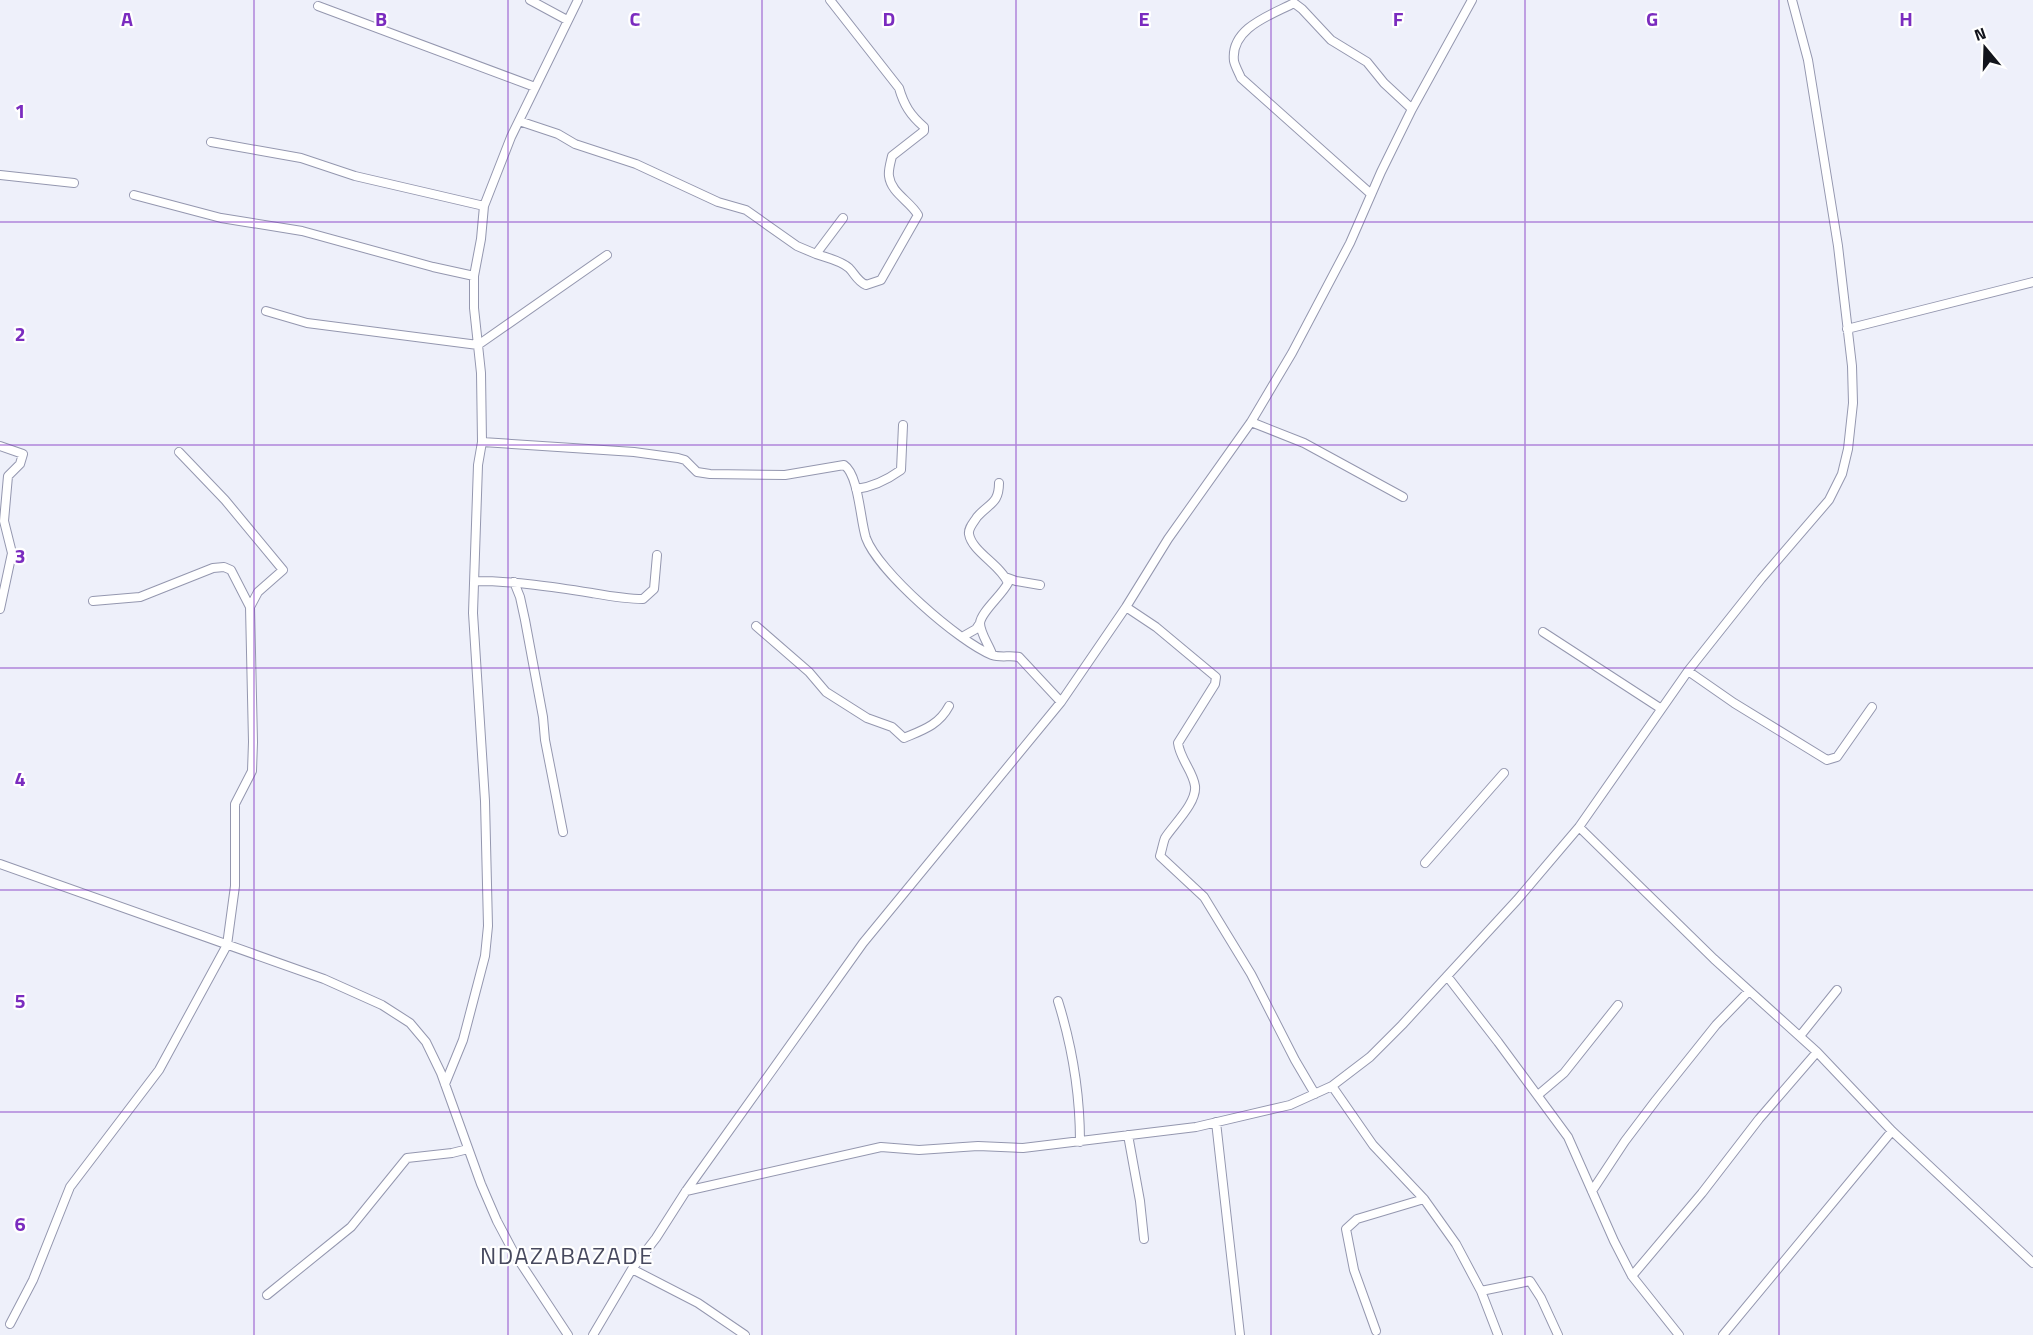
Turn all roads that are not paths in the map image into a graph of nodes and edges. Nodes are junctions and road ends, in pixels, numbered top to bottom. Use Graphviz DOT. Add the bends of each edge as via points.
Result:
graph roads {
  1 [pos="530,0"];
  2 [pos="578,0"];
  3 [pos="830,0"];
  4 [pos="1472,0"];
  5 [pos="1792,0"];
  6 [pos="1293,2"];
  7 [pos="318,6"];
  8 [pos="567,20"];
  9 [pos="535,87"];
  10 [pos="1412,109"];
  11 [pos="519,121"];
  12 [pos="211,141"];
  13 [pos="0,175"];
  14 [pos="74,183"];
  15 [pos="1371,194"];
  16 [pos="134,195"];
  17 [pos="484,206"];
  18 [pos="843,218"];
  19 [pos="816,254"];
  20 [pos="607,255"];
  21 [pos="474,276"];
  22 [pos="2033,282"];
  23 [pos="266,311"];
  24 [pos="1846,329"];
  25 [pos="478,345"];
  26 [pos="1251,422"];
  27 [pos="903,425"];
  28 [pos="482,442"];
  29 [pos="0,446"];
  30 [pos="179,452"];
  31 [pos="999,483"];
  32 [pos="856,489"];
  33 [pos="1403,497"];
  34 [pos="657,555"];
  35 [pos="1005,577"];
  36 [pos="476,581"];
  37 [pos="514,582"];
  38 [pos="1040,585"];
  39 [pos="93,601"];
  40 [pos="250,607"];
  41 [pos="1126,607"];
  42 [pos="0,609"];
  43 [pos="980,622"];
  44 [pos="756,626"];
  45 [pos="1543,632"];
  46 [pos="962,638"];
  47 [pos="993,655"];
  48 [pos="1688,671"];
  49 [pos="1061,702"];
  50 [pos="949,706"];
  51 [pos="1872,707"];
  52 [pos="1660,708"];
  53 [pos="1504,773"];
  54 [pos="1579,827"];
  55 [pos="563,832"];
  56 [pos="1425,863"];
  57 [pos="0,864"];
  58 [pos="227,945"];
  59 [pos="1447,976"];
  60 [pos="1837,990"];
  61 [pos="1749,991"];
  62 [pos="1058,1001"];
  63 [pos="1618,1005"];
  64 [pos="1800,1036"];
  65 [pos="1817,1052"];
  66 [pos="445,1084"];
  67 [pos="1332,1086"];
  68 [pos="1315,1094"];
  69 [pos="1538,1095"];
  70 [pos="1216,1122"];
  71 [pos="1892,1131"];
  72 [pos="1128,1135"];
  73 [pos="1080,1142"];
  74 [pos="468,1149"];
  75 [pos="686,1191"];
  76 [pos="1592,1191"];
  77 [pos="1424,1199"];
  78 [pos="1144,1239"];
  79 [pos="2033,1263"];
  80 [pos="632,1269"];
  81 [pos="1632,1276"];
  82 [pos="1481,1292"];
  83 [pos="267,1295"];
  84 [pos="10,1324"];
  85 [pos="1376,1331"];
  86 [pos="568,1335"];
  87 [pos="593,1335"];
  88 [pos="745,1335"];
  89 [pos="1240,1335"];
  90 [pos="1498,1335"];
  91 [pos="1558,1335"];
  92 [pos="1679,1335"];
  93 [pos="1723,1335"];
  1 -- 8 [label="street"];
  2 -- 8 [label="street"];
  3 -- 19 [label="street" via="899,88 911,116 924,131 892,156 889,175 896,192 918,215 881,280 866,285 849,268"];
  4 -- 10 [label="street"];
  5 -- 24 [label="street" via="1808,60 1838,246"];
  6 -- 10 [label="street" via="1331,40 1367,62"];
  6 -- 15 [label="street" via="1242,33 1235,47 1234,62 1241,78"];
  7 -- 9 [label="street"];
  8 -- 9 [label="street"];
  9 -- 11 [label="street"];
  10 -- 15 [label="street"];
  11 -- 17 [label="street"];
  11 -- 19 [label="street" via="746,210 796,246"];
  12 -- 17 [label="street" via="301,158 355,176"];
  13 -- 14 [label="street"];
  15 -- 26 [label="street" via="1340,263"];
  16 -- 21 [label="street" via="221,218 302,231"];
  17 -- 21 [label="street"];
  18 -- 19 [label="street"];
  20 -- 25 [label="street"];
  21 -- 25 [label="street"];
  22 -- 24 [label="street"];
  23 -- 25 [label="street" via="307,323"];
  24 -- 48 [label="street" via="1853,402 1842,474 1829,500"];
  25 -- 28 [label="street"];
  26 -- 33 [label="street" via="1304,442"];
  26 -- 41 [label="street" via="1168,539"];
  27 -- 32 [label="street" via="901,470 868,488"];
  28 -- 32 [label="street" via="678,458 697,472 710,474 785,475 844,465 849,468"];
  28 -- 36 [label="street" via="478,465"];
  29 -- 42 [label="street" via="23,454 20,464 8,476 4,521 12,553"];
  30 -- 40 [label="street" via="283,570 258,592"];
  31 -- 35 [label="street" via="999,494 979,514 969,534"];
  32 -- 46 [label="street" via="866,537 878,559 940,622"];
  34 -- 37 [label="street" via="654,589 643,599 620,599"];
  35 -- 38 [label="street"];
  35 -- 43 [label="street" via="1008,583 1004,592"];
  36 -- 37 [label="street"];
  36 -- 66 [label="street" via="474,636 485,801 488,926 470,1017"];
  37 -- 55 [label="street" via="525,620"];
  39 -- 40 [label="street" via="140,597 195,574 224,567 231,570"];
  40 -- 58 [label="street" via="252,771 235,804 236,886"];
  41 -- 49 [label="street"];
  41 -- 68 [label="street" via="1216,677 1178,743 1194,794 1165,839 1160,856 1204,897 1251,974"];
  43 -- 46 [label="street"];
  43 -- 47 [label="street"];
  44 -- 50 [label="street" via="809,672 825,692 867,718 892,727 904,738 943,718"];
  45 -- 52 [label="street"];
  46 -- 47 [label="street"];
  47 -- 49 [label="street" via="1020,657"];
  48 -- 51 [label="street" via="1827,760 1837,757"];
  48 -- 52 [label="street"];
  49 -- 75 [label="street" via="862,943"];
  52 -- 54 [label="street"];
  53 -- 56 [label="street"];
  54 -- 59 [label="street"];
  54 -- 61 [label="street"];
  57 -- 58 [label="street"];
  58 -- 66 [label="street" via="324,979 382,1005 410,1023 426,1042"];
  58 -- 84 [label="street" via="159,1070 70,1187 33,1280"];
  59 -- 67 [label="street" via="1370,1057"];
  59 -- 69 [label="street"];
  60 -- 64 [label="street"];
  61 -- 64 [label="street"];
  61 -- 76 [label="street" via="1716,1025 1656,1100"];
  62 -- 73 [label="street" via="1071,1054"];
  63 -- 69 [label="street" via="1564,1073"];
  64 -- 65 [label="street"];
  65 -- 71 [label="street"];
  65 -- 81 [label="street"];
  66 -- 74 [label="street"];
  67 -- 68 [label="street"];
  67 -- 77 [label="street" via="1373,1145"];
  68 -- 70 [label="street" via="1290,1105"];
  69 -- 76 [label="street" via="1568,1137"];
  70 -- 72 [label="street"];
  70 -- 89 [label="street"];
  71 -- 79 [label="street"];
  71 -- 93 [label="street"];
  72 -- 73 [label="street"];
  72 -- 78 [label="street"];
  73 -- 75 [label="street" via="1023,1148 881,1148"];
  74 -- 83 [label="street" via="407,1158 342,1236"];
  74 -- 86 [label="street" via="514,1253"];
  75 -- 80 [label="street"];
  76 -- 81 [label="street"];
  77 -- 82 [label="street" via="1456,1244"];
  77 -- 85 [label="street" via="1357,1219 1346,1229 1354,1270"];
  80 -- 87 [label="street"];
  80 -- 88 [label="street" via="698,1303"];
  81 -- 92 [label="street"];
  82 -- 90 [label="street"];
  82 -- 91 [label="street" via="1530,1281"];
}
